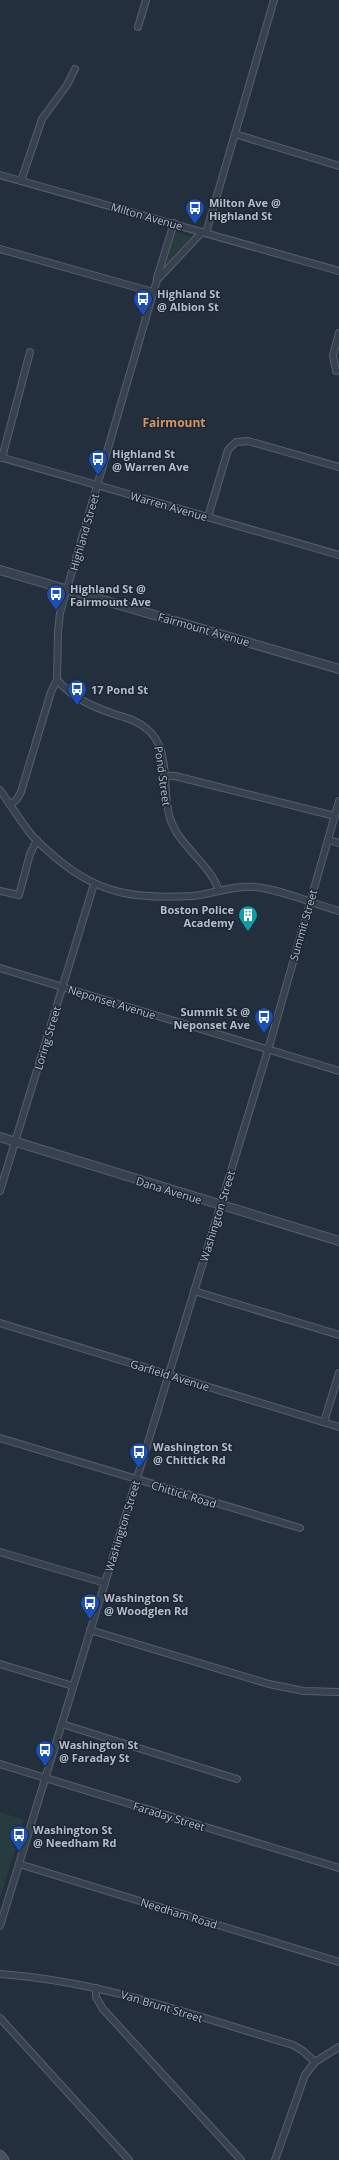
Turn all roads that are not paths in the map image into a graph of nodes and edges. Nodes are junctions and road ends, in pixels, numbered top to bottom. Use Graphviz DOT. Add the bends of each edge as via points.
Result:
graph roads {
  1 [pos="146,0"];
  2 [pos="274,0"];
  3 [pos="138,27"];
  4 [pos="75,69"];
  5 [pos="235,134"];
  6 [pos="339,166"];
  7 [pos="0,175"];
  8 [pos="21,180"];
  9 [pos="174,223"];
  10 [pos="204,232"];
  11 [pos="0,249"];
  12 [pos="339,271"];
  13 [pos="157,280"];
  14 [pos="153,292"];
  15 [pos="339,333"];
  16 [pos="30,352"];
  17 [pos="336,371"];
  18 [pos="1,458"];
  19 [pos="339,467"];
  20 [pos="97,485"];
  21 [pos="208,517"];
  22 [pos="339,555"];
  23 [pos="0,570"];
  24 [pos="67,590"];
  25 [pos="339,669"];
  26 [pos="57,680"];
  27 [pos="164,776"];
  28 [pos="0,790"];
  29 [pos="339,801"];
  30 [pos="10,805"];
  31 [pos="335,816"];
  32 [pos="37,840"];
  33 [pos="328,840"];
  34 [pos="339,843"];
  35 [pos="94,884"];
  36 [pos="219,891"];
  37 [pos="0,892"];
  38 [pos="310,903"];
  39 [pos="339,911"];
  40 [pos="0,968"];
  41 [pos="62,987"];
  42 [pos="268,1050"];
  43 [pos="339,1071"];
  44 [pos="0,1137"];
  45 [pos="15,1142"];
  46 [pos="0,1191"];
  47 [pos="220,1206"];
  48 [pos="339,1241"];
  49 [pos="194,1291"];
  50 [pos="0,1323"];
  51 [pos="339,1335"];
  52 [pos="339,1373"];
  53 [pos="169,1375"];
  54 [pos="324,1422"];
  55 [pos="339,1427"];
  56 [pos="0,1438"];
  57 [pos="136,1480"];
  58 [pos="300,1528"];
  59 [pos="0,1552"];
  60 [pos="105,1583"];
  61 [pos="90,1630"];
  62 [pos="0,1664"];
  63 [pos="73,1686"];
  64 [pos="339,1692"];
  65 [pos="62,1724"];
  66 [pos="0,1764"];
  67 [pos="45,1778"];
  68 [pos="237,1779"];
  69 [pos="19,1864"];
  70 [pos="339,1868"];
  71 [pos="0,1926"];
  72 [pos="339,1962"];
  73 [pos="0,1974"];
  74 [pos="96,1988"];
  75 [pos="0,2018"];
  76 [pos="339,2047"];
  77 [pos="315,2062"];
  78 [pos="0,2155"];
  79 [pos="4,2160"];
  80 [pos="129,2160"];
  81 [pos="240,2160"];
  82 [pos="275,2160"];
  1 -- 3 [label="street"];
  2 -- 5 [label="street, Highland Street"];
  4 -- 8 [label="street" via="67,85 42,119"];
  5 -- 6 [label="street"];
  5 -- 10 [label="street, Highland Street"];
  7 -- 8 [label="street, Milton Avenue"];
  8 -- 9 [label="street, Milton Avenue"];
  9 -- 10 [label="street, Milton Avenue"];
  9 -- 13 [label="street, Highland Street"];
  10 -- 12 [label="street, Milton Avenue"];
  10 -- 13 [label="street, Highland Street"];
  11 -- 14 [label="street"];
  13 -- 14 [label="street, Highland Street"];
  14 -- 20 [label="street, Highland Street"];
  15 -- 17 [label="street" via="334,355"];
  16 -- 18 [label="street"];
  18 -- 20 [label="street, Warren Avenue"];
  19 -- 21 [label="street" via="248,441 236,442 228,450"];
  20 -- 21 [label="street, Warren Avenue"];
  20 -- 24 [label="street, Highland Street"];
  21 -- 22 [label="street, Warren Avenue"];
  23 -- 24 [label="street, Fairmount Avenue"];
  24 -- 25 [label="street, Fairmount Avenue"];
  24 -- 26 [label="street, Highland Street" via="58,626"];
  26 -- 27 [label="street, Pond Street" via="82,702 133,720 147,728 159,745"];
  26 -- 30 [label="street, Highland Street" via="51,692 21,792 18,799"];
  27 -- 31 [label="street" via="176,776"];
  27 -- 36 [label="street, Pond Street" via="171,822 185,845 214,880"];
  28 -- 30 [label="street"];
  29 -- 31 [label="street, Summit Street"];
  30 -- 32 [label="street"];
  31 -- 33 [label="street, Summit Street"];
  32 -- 35 [label="street" via="69,868"];
  32 -- 37 [label="street" via="30,854 19,895"];
  33 -- 34 [label="street"];
  33 -- 38 [label="street, Summit Street"];
  35 -- 36 [label="street" via="122,894 147,897 193,896"];
  35 -- 41 [label="street, Loring Street"];
  36 -- 38 [label="street" via="254,886"];
  38 -- 39 [label="street"];
  38 -- 42 [label="street, Summit Street"];
  40 -- 41 [label="street, Neponset Avenue"];
  41 -- 42 [label="street, Neponset Avenue"];
  41 -- 45 [label="street, Loring Street"];
  42 -- 43 [label="street, Neponset Avenue"];
  42 -- 47 [label="street, Washington Street"];
  44 -- 45 [label="street, Dana Avenue"];
  45 -- 46 [label="street, Loring Street"];
  45 -- 47 [label="street, Dana Avenue"];
  47 -- 48 [label="street, Dana Avenue"];
  47 -- 49 [label="street, Washington Street"];
  49 -- 51 [label="street"];
  49 -- 53 [label="street, Washington Street"];
  50 -- 53 [label="street, Garfield Avenue"];
  52 -- 54 [label="street"];
  53 -- 54 [label="street, Garfield Avenue"];
  53 -- 57 [label="street, Washington Street"];
  54 -- 55 [label="street, Garfield Avenue"];
  56 -- 57 [label="street, Chittick Road"];
  57 -- 58 [label="street, Chittick Road"];
  57 -- 60 [label="street, Washington Street"];
  59 -- 60 [label="street"];
  60 -- 61 [label="street, Washington Street"];
  61 -- 63 [label="street, Washington Street"];
  61 -- 64 [label="street" via="269,1684 304,1691"];
  62 -- 63 [label="street"];
  63 -- 65 [label="street, Washington Street"];
  65 -- 67 [label="street, Washington Street"];
  65 -- 68 [label="street"];
  66 -- 67 [label="street, Faraday Street"];
  67 -- 69 [label="street, Washington Street"];
  67 -- 70 [label="street, Faraday Street"];
  69 -- 71 [label="street, Washington Street"];
  69 -- 72 [label="street, Needham Road"];
  73 -- 74 [label="street, Van Brunt Street" via="46,1978"];
  74 -- 77 [label="street, Van Brunt Street" via="121,1993 293,2046"];
  74 -- 81 [label="street" via="96,1996 103,2009"];
  75 -- 80 [label="street"];
  76 -- 77 [label="street"];
  77 -- 82 [label="street" via="302,2082"];
  78 -- 79 [label="main road"];
}
